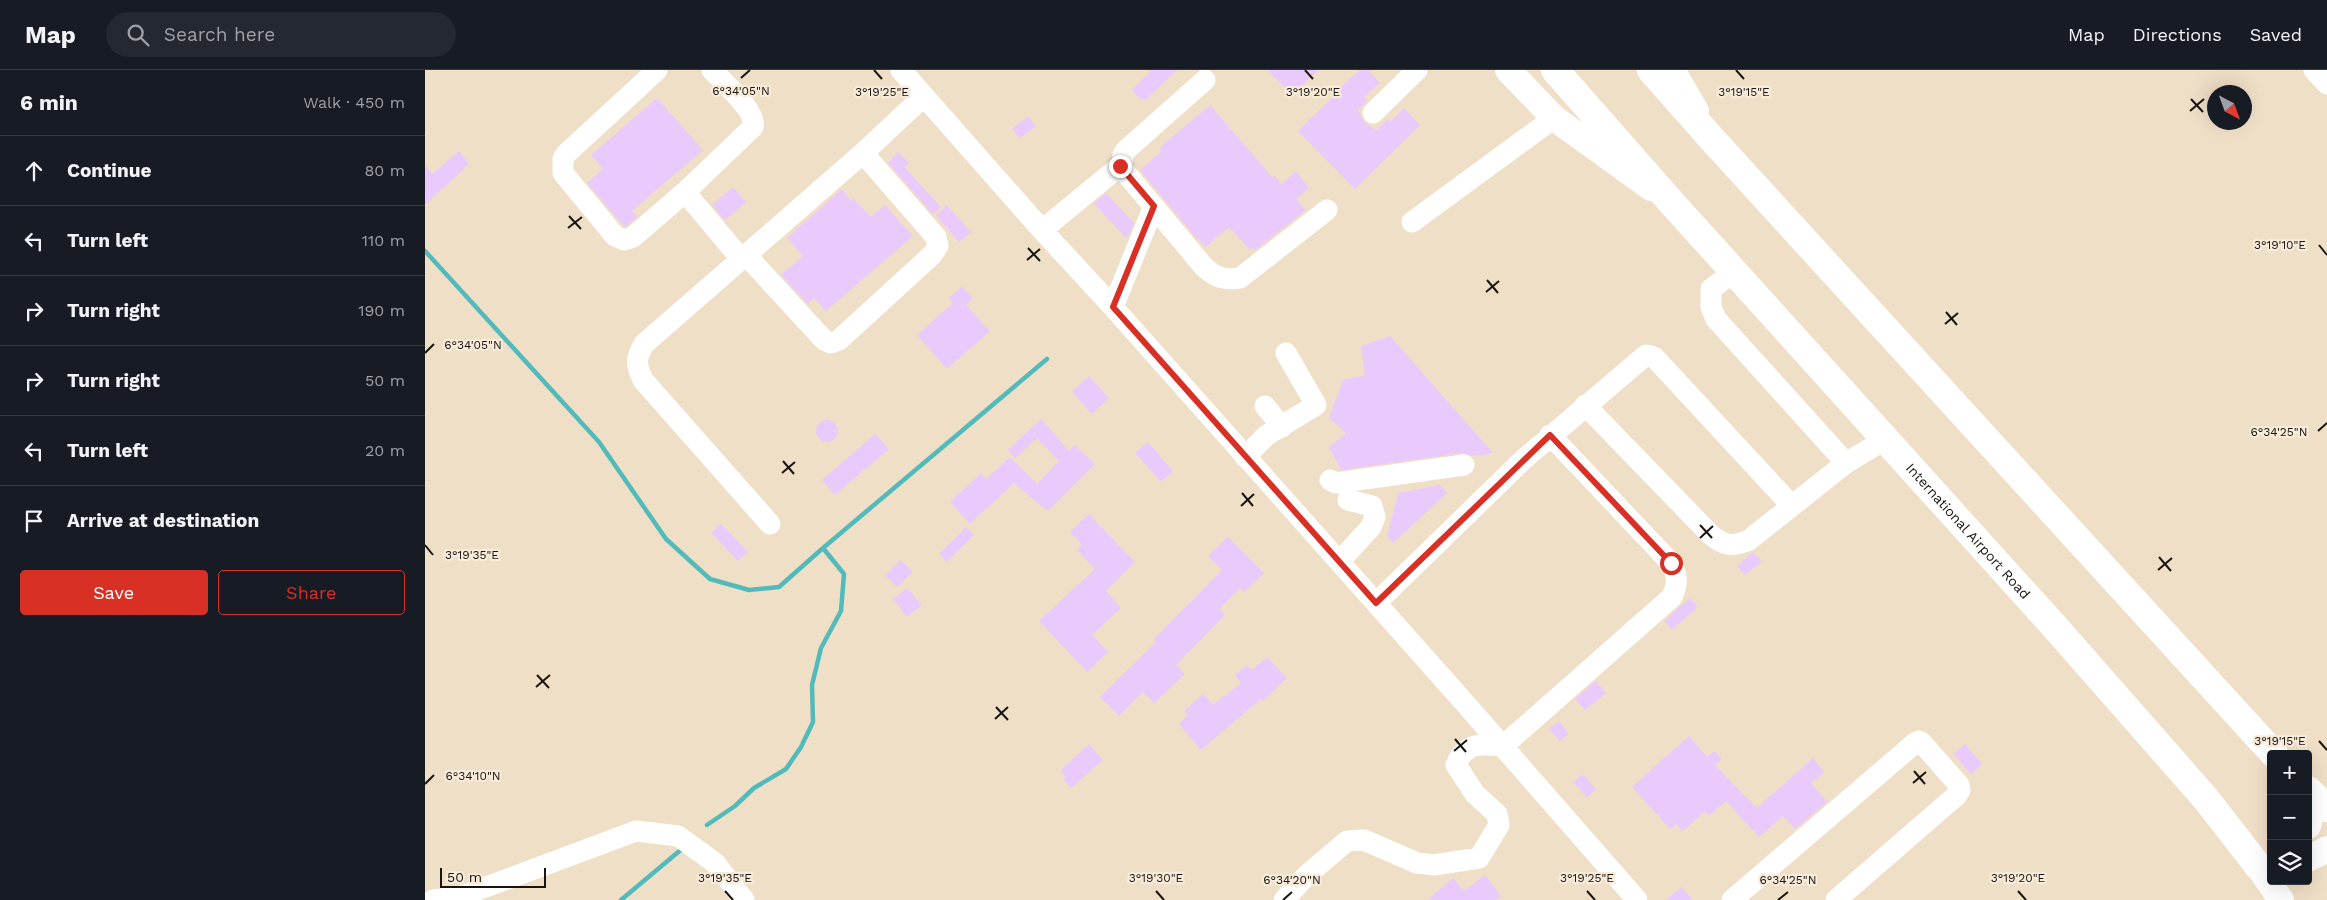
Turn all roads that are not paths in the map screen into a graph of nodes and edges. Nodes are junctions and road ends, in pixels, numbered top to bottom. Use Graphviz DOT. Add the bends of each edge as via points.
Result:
graph roads {
  1 [pos="657,70"];
  2 [pos="712,70"];
  3 [pos="901,70"];
  4 [pos="1417,70"];
  5 [pos="1508,70"];
  6 [pos="1555,70"];
  7 [pos="1651,70"];
  8 [pos="1672,70"];
  9 [pos="2314,70"];
  10 [pos="1205,80"];
  11 [pos="2327,84"];
  12 [pos="923,97"];
  13 [pos="1373,113"];
  14 [pos="1554,118"];
  15 [pos="1711,138"];
  16 [pos="863,153"];
  17 [pos="1120,166"];
  18 [pos="685,192"];
  19 [pos="1671,202"];
  20 [pos="1154,206"];
  21 [pos="1327,210"];
  22 [pos="1412,222"];
  23 [pos="1042,230"];
  24 [pos="744,257"];
  25 [pos="1734,272"];
  26 [pos="1113,307"];
  27 [pos="1286,353"];
  28 [pos="1585,405"];
  29 [pos="1265,406"];
  30 [pos="1282,427"];
  31 [pos="1550,435"];
  32 [pos="1886,439"];
  33 [pos="1245,457"];
  34 [pos="1846,463"];
  35 [pos="1464,465"];
  36 [pos="1330,480"];
  37 [pos="1348,500"];
  38 [pos="1792,506"];
  39 [pos="770,524"];
  40 [pos="1339,562"];
  41 [pos="1376,603"];
  42 [pos="1503,746"];
  43 [pos="2270,750"];
  44 [pos="2327,849"];
  45 [pos="2312,857"];
  46 [pos="2258,866"];
  47 [pos="2293,885"];
  48 [pos="433,900"];
  49 [pos="744,900"];
  50 [pos="1284,900"];
  51 [pos="1637,900"];
  52 [pos="1733,900"];
  53 [pos="1836,900"];
  54 [pos="2271,900"];
  55 [pos="2281,900"];
  56 [pos="2289,900"];
  1 -- 18 [label="lane" via="566,154 563,173 615,236 624,240 633,237"];
  2 -- 18 [label="lane" via="751,113 754,123"];
  3 -- 12 [label="lane"];
  4 -- 13 [label="lane"];
  5 -- 14 [label="main road, International Airport Road"];
  6 -- 19 [label="highway, International Airport Road"];
  7 -- 15 [label="highway"];
  8 -- 15 [label="main road"];
  9 -- 11 [label="lane"];
  10 -- 17 [label="lane" via="1126,150"];
  12 -- 16 [label="lane"];
  12 -- 23 [label="lane"];
  14 -- 19 [label="main road, International Airport Road"];
  14 -- 22 [label="lane"];
  15 -- 43 [label="highway"];
  16 -- 24 [label="lane"];
  16 -- 24 [label="lane" via="936,237 938,246 839,340 824,340"];
  17 -- 20 [label="lane"];
  17 -- 23 [label="lane"];
  18 -- 24 [label="lane"];
  19 -- 25 [label="highway, International Airport Road"];
  20 -- 21 [label="lane" via="1204,267 1227,280 1240,278"];
  20 -- 26 [label="lane"];
  23 -- 26 [label="lane"];
  24 -- 39 [label="lane" via="644,344 637,355 637,368 643,380"];
  25 -- 32 [label="highway, International Airport Road"];
  25 -- 34 [label="lane" via="1711,289 1711,307 1716,318"];
  26 -- 33 [label="lane"];
  27 -- 30 [label="lane" via="1316,405"];
  28 -- 31 [label="lane"];
  28 -- 38 [label="lane" via="1718,542 1741,544"];
  28 -- 38 [label="lane" via="1638,360 1646,355 1654,357"];
  29 -- 30 [label="lane"];
  30 -- 33 [label="lane" via="1267,435"];
  31 -- 41 [label="lane"];
  31 -- 42 [label="lane" via="1671,563 1677,575 1677,585 1665,605 1606,653"];
  32 -- 34 [label="lane"];
  32 -- 46 [label="highway, International Airport Road" via="2206,799"];
  33 -- 40 [label="lane"];
  34 -- 38 [label="lane"];
  35 -- 36 [label="lane" via="1336,483"];
  37 -- 40 [label="lane" via="1372,506 1375,517 1371,527"];
  40 -- 41 [label="lane"];
  41 -- 42 [label="lane"];
  42 -- 50 [label="lane" via="1484,744 1468,747 1460,754 1456,765 1475,794 1497,814 1499,825 1479,858 1434,865 1417,864 1364,840 1347,841 1307,875"];
  42 -- 51 [label="lane"];
  44 -- 45 [label="main road"];
  46 -- 54 [label="main road"];
  46 -- 55 [label="main road"];
  47 -- 56 [label="main road"];
  48 -- 49 [label="lane" via="490,886 636,831 678,836 715,862"];
  52 -- 53 [label="lane" via="1919,741 1960,790"];
}
